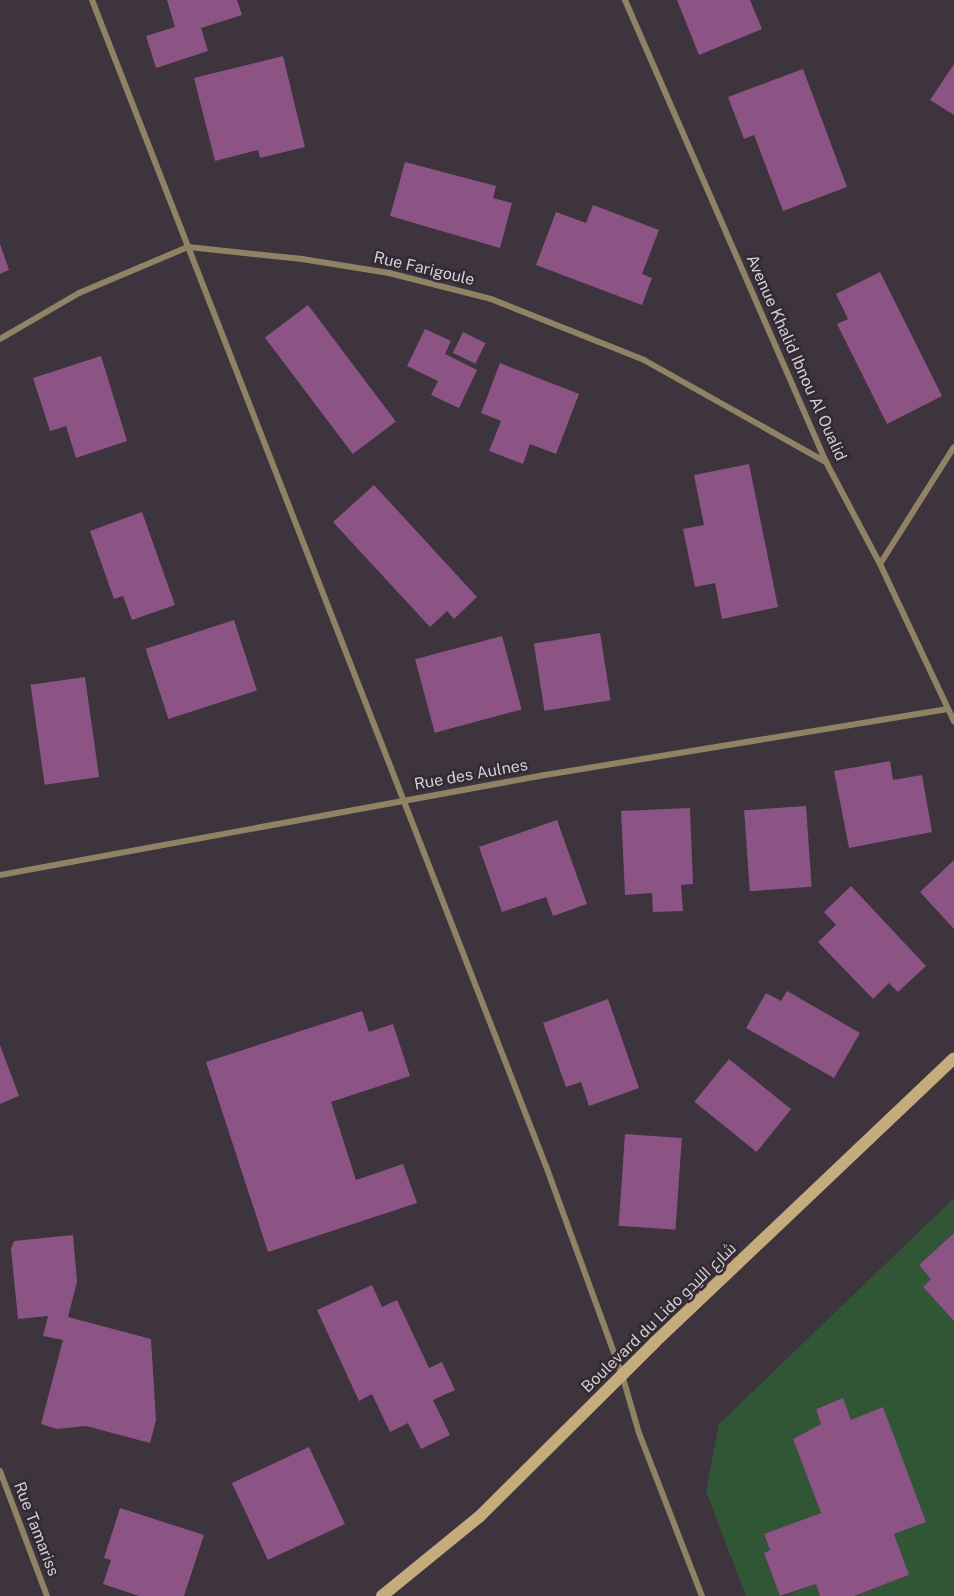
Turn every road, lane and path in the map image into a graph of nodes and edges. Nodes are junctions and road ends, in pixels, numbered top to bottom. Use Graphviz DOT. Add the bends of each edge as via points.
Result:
graph roads {
  1 [pos="92,0"];
  2 [pos="625,0"];
  3 [pos="188,247"];
  4 [pos="0,339"];
  5 [pos="954,447"];
  6 [pos="825,462"];
  7 [pos="880,564"];
  8 [pos="948,709"];
  9 [pos="954,721"];
  10 [pos="404,801"];
  11 [pos="0,875"];
  12 [pos="954,1058"];
  13 [pos="623,1377"];
  14 [pos="0,1470"];
  15 [pos="47,1596"];
  16 [pos="382,1596"];
  17 [pos="702,1596"];
  1 -- 3 [label="street"];
  2 -- 6 [label="street, Avenue Khalid Ibnou Al Oualid"];
  3 -- 4 [label="street" via="79,293"];
  3 -- 6 [label="street, Rue Farigoule" via="389,273 491,299 644,360"];
  3 -- 10 [label="street"];
  5 -- 7 [label="street"];
  6 -- 7 [label="street, Avenue Khalid Ibnou Al Oualid"];
  7 -- 8 [label="street, Avenue Khalid Ibnou Al Oualid"];
  8 -- 9 [label="street, Avenue Khalid Ibnou Al Oualid"];
  8 -- 10 [label="street, Rue des Aulnes"];
  10 -- 11 [label="street, Rue des Aulnes"];
  10 -- 13 [label="street"];
  12 -- 13 [label="main road, Boulevard du Lido شارع الليدو"];
  13 -- 16 [label="main road, Boulevard du Lido شارع الليدو" via="479,1517"];
  13 -- 17 [label="street" via="639,1433"];
  14 -- 15 [label="street, Rue Tamariss"];
}
